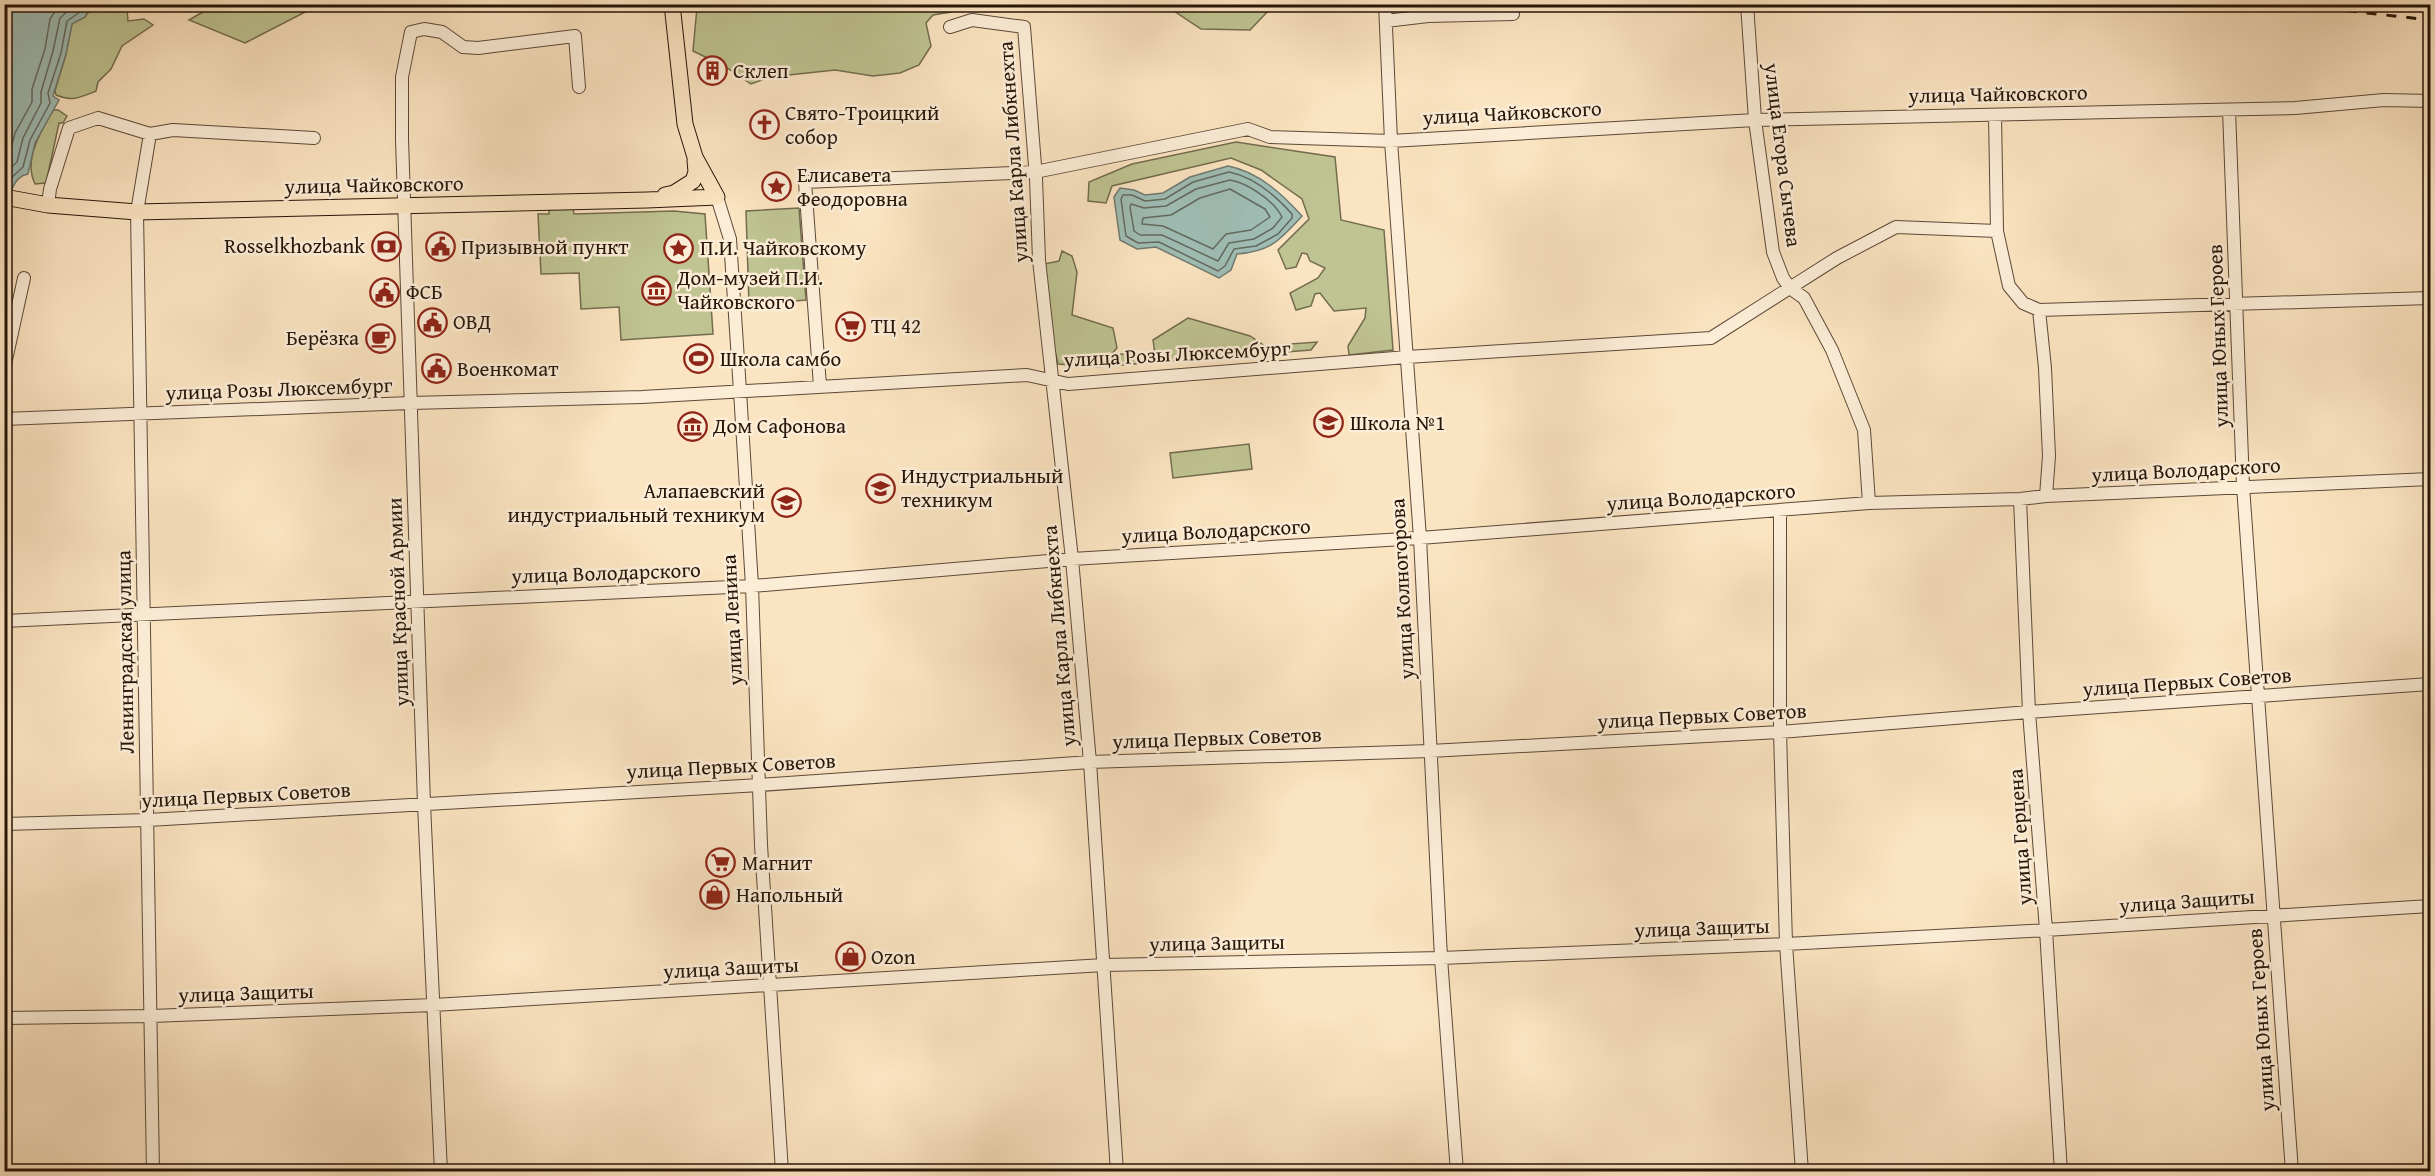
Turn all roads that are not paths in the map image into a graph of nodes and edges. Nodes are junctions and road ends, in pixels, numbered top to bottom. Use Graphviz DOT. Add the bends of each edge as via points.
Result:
graph roads {
  1 [pos="1385,4"];
  2 [pos="1747,4"];
  3 [pos="672,11"];
  4 [pos="1513,14"];
  5 [pos="1386,21"];
  6 [pos="950,27"];
  7 [pos="579,87"];
  8 [pos="2430,101"];
  9 [pos="2229,110"];
  10 [pos="1995,115"];
  11 [pos="1755,120"];
  12 [pos="150,134"];
  13 [pos="314,138"];
  14 [pos="1391,141"];
  15 [pos="695,157"];
  16 [pos="1035,172"];
  17 [pos="4,197"];
  18 [pos="717,197"];
  19 [pos="647,200"];
  20 [pos="41,204"];
  21 [pos="405,206"];
  22 [pos="137,212"];
  23 [pos="1997,231"];
  24 [pos="24,278"];
  25 [pos="1790,288"];
  26 [pos="2430,297"];
  27 [pos="2237,305"];
  28 [pos="2039,310"];
  29 [pos="1407,357"];
  30 [pos="4,369"];
  31 [pos="1052,380"];
  32 [pos="820,386"];
  33 [pos="740,391"];
  34 [pos="410,403"];
  35 [pos="141,414"];
  36 [pos="4,419"];
  37 [pos="2430,479"];
  38 [pos="2243,486"];
  39 [pos="2046,496"];
  40 [pos="2020,499"];
  41 [pos="1869,503"];
  42 [pos="1780,511"];
  43 [pos="1420,538"];
  44 [pos="1072,559"];
  45 [pos="752,586"];
  46 [pos="418,600"];
  47 [pos="143,616"];
  48 [pos="4,621"];
  49 [pos="2430,684"];
  50 [pos="2258,697"];
  51 [pos="2030,712"];
  52 [pos="1780,732"];
  53 [pos="1430,751"];
  54 [pos="1090,762"];
  55 [pos="760,784"];
  56 [pos="424,804"];
  57 [pos="148,820"];
  58 [pos="4,824"];
  59 [pos="2430,906"];
  60 [pos="2273,915"];
  61 [pos="2046,930"];
  62 [pos="1785,944"];
  63 [pos="1441,958"];
  64 [pos="1104,964"];
  65 [pos="770,985"];
  66 [pos="433,1005"];
  67 [pos="151,1016"];
  68 [pos="4,1018"];
  69 [pos="2430,1170"];
  70 [pos="153,1172"];
  71 [pos="441,1172"];
  72 [pos="782,1172"];
  73 [pos="1117,1172"];
  74 [pos="1457,1172"];
  75 [pos="1802,1172"];
  76 [pos="2061,1172"];
  77 [pos="2292,1172"];
  78 [pos="2398,1172"];
  1 -- 5 [label="street, улица Колногорова"];
  2 -- 11 [label="street, улица Егора Сычева"];
  3 -- 15 [label="main road, улица Ленина" via="685,124"];
  4 -- 5 [label="street"];
  5 -- 14 [label="street, улица Колногорова"];
  6 -- 16 [label="street, улица Карла Либкнехта" via="972,20 1024,27"];
  7 -- 21 [label="street, улица Красной Армии" via="575,36 478,48 463,47 442,32 424,28 411,32 402,77"];
  8 -- 9 [label="street, улица Чайковского" via="2384,100"];
  9 -- 10 [label="street, улица Чайковского"];
  9 -- 27 [label="street, улица Юных Героев"];
  10 -- 11 [label="street, улица Чайковского"];
  10 -- 23 [label="street"];
  11 -- 14 [label="street, улица Чайковского"];
  11 -- 25 [label="street, улица Егора Сычева" via="1773,252"];
  12 -- 13 [label="street" via="173,130"];
  12 -- 20 [label="street" via="98,118 69,128 50,189"];
  12 -- 22 [label="street, Ленинградская улица"];
  14 -- 16 [label="street, улица Чайковского" via="1270,136 1248,129"];
  14 -- 29 [label="street, улица Колногорова"];
  15 -- 18 [label="main road, улица Ленина"];
  15 -- 19 [label="main road" via="693,181 674,193"];
  16 -- 31 [label="street, улица Карла Либкнехта" via="1039,260"];
  16 -- 32 [label="street, улица Чайковского" via="805,182"];
  17 -- 20 [label="main road, улица Чайковского"];
  18 -- 19 [label="main road, улица Чайковского"];
  18 -- 33 [label="street, улица Ленина" via="730,239"];
  19 -- 21 [label="main road, улица Чайковского"];
  20 -- 22 [label="main road, улица Чайковского"];
  21 -- 22 [label="main road, улица Чайковского"];
  21 -- 34 [label="street, улица Красной Армии"];
  22 -- 35 [label="street, Ленинградская улица"];
  23 -- 25 [label="street, улица Розы Люксембург" via="1896,227"];
  23 -- 28 [label="street" via="2009,286 2023,303"];
  24 -- 30 [label="street"];
  25 -- 29 [label="street, улица Розы Люксембург" via="1711,339"];
  25 -- 41 [label="street, улица Егора Сычева" via="1803,298 1832,350 1864,430"];
  26 -- 27 [label="street"];
  27 -- 28 [label="street"];
  27 -- 38 [label="street, улица Юных Героев"];
  28 -- 39 [label="street" via="2049,456"];
  29 -- 31 [label="street, улица Розы Люксембург" via="1068,384"];
  29 -- 43 [label="street, улица Колногорова"];
  31 -- 32 [label="street, улица Розы Люксембург" via="1027,375"];
  31 -- 44 [label="street, улица Карла Либкнехта"];
  32 -- 33 [label="street, улица Розы Люксембург"];
  33 -- 34 [label="street, улица Розы Люксембург"];
  33 -- 45 [label="street, улица Ленина"];
  34 -- 35 [label="street, улица Розы Люксембург"];
  34 -- 46 [label="street, улица Красной Армии"];
  35 -- 36 [label="street, улица Розы Люксембург"];
  35 -- 47 [label="street, Ленинградская улица"];
  37 -- 38 [label="street, улица Володарского"];
  38 -- 39 [label="street, улица Володарского"];
  38 -- 50 [label="street, улица Юных Героев"];
  39 -- 40 [label="street, улица Володарского"];
  40 -- 41 [label="street, улица Володарского"];
  40 -- 51 [label="street, улица Герцена"];
  41 -- 42 [label="street, улица Володарского"];
  42 -- 43 [label="street, улица Володарского"];
  42 -- 52 [label="street"];
  43 -- 44 [label="street, улица Володарского"];
  43 -- 53 [label="street, улица Колногорова"];
  44 -- 45 [label="street, улица Володарского"];
  44 -- 54 [label="street, улица Карла Либкнехта"];
  45 -- 46 [label="street, улица Володарского"];
  45 -- 55 [label="street, улица Ленина"];
  46 -- 47 [label="street, улица Володарского"];
  46 -- 56 [label="street, улица Красной Армии"];
  47 -- 48 [label="street, улица Володарского"];
  47 -- 57 [label="street, Ленинградская улица"];
  49 -- 50 [label="street, улица Первых Советов"];
  50 -- 51 [label="street, улица Первых Советов"];
  50 -- 60 [label="street, улица Юных Героев"];
  51 -- 52 [label="street, улица Первых Советов"];
  51 -- 61 [label="street, улица Герцена"];
  52 -- 53 [label="street, улица Первых Советов"];
  52 -- 62 [label="street"];
  53 -- 54 [label="street, улица Первых Советов"];
  53 -- 63 [label="street, улица Колногорова"];
  54 -- 55 [label="street, улица Первых Советов"];
  54 -- 64 [label="street, улица Карла Либкнехта"];
  55 -- 56 [label="street, улица Первых Советов"];
  55 -- 65 [label="street, улица Ленина"];
  56 -- 57 [label="street, улица Первых Советов"];
  56 -- 66 [label="street, улица Красной Армии"];
  57 -- 58 [label="street, улица Первых Советов"];
  57 -- 67 [label="street, Ленинградская улица"];
  59 -- 60 [label="street, улица Защиты"];
  60 -- 61 [label="street, улица Защиты"];
  60 -- 77 [label="street, улица Юных Героев"];
  61 -- 62 [label="street, улица Защиты"];
  61 -- 76 [label="street, улица Герцена"];
  62 -- 63 [label="street, улица Защиты"];
  62 -- 75 [label="street"];
  63 -- 64 [label="street, улица Защиты"];
  63 -- 74 [label="street, улица Колногорова"];
  64 -- 65 [label="street, улица Защиты"];
  64 -- 73 [label="street, улица Карла Либкнехта"];
  65 -- 66 [label="street, улица Защиты"];
  65 -- 72 [label="street, улица Ленина"];
  66 -- 67 [label="street, улица Защиты"];
  66 -- 71 [label="street, улица Красной Армии"];
  67 -- 68 [label="street, улица Защиты"];
  67 -- 70 [label="street, Ленинградская улица"];
  69 -- 78 [label="street"];
}
